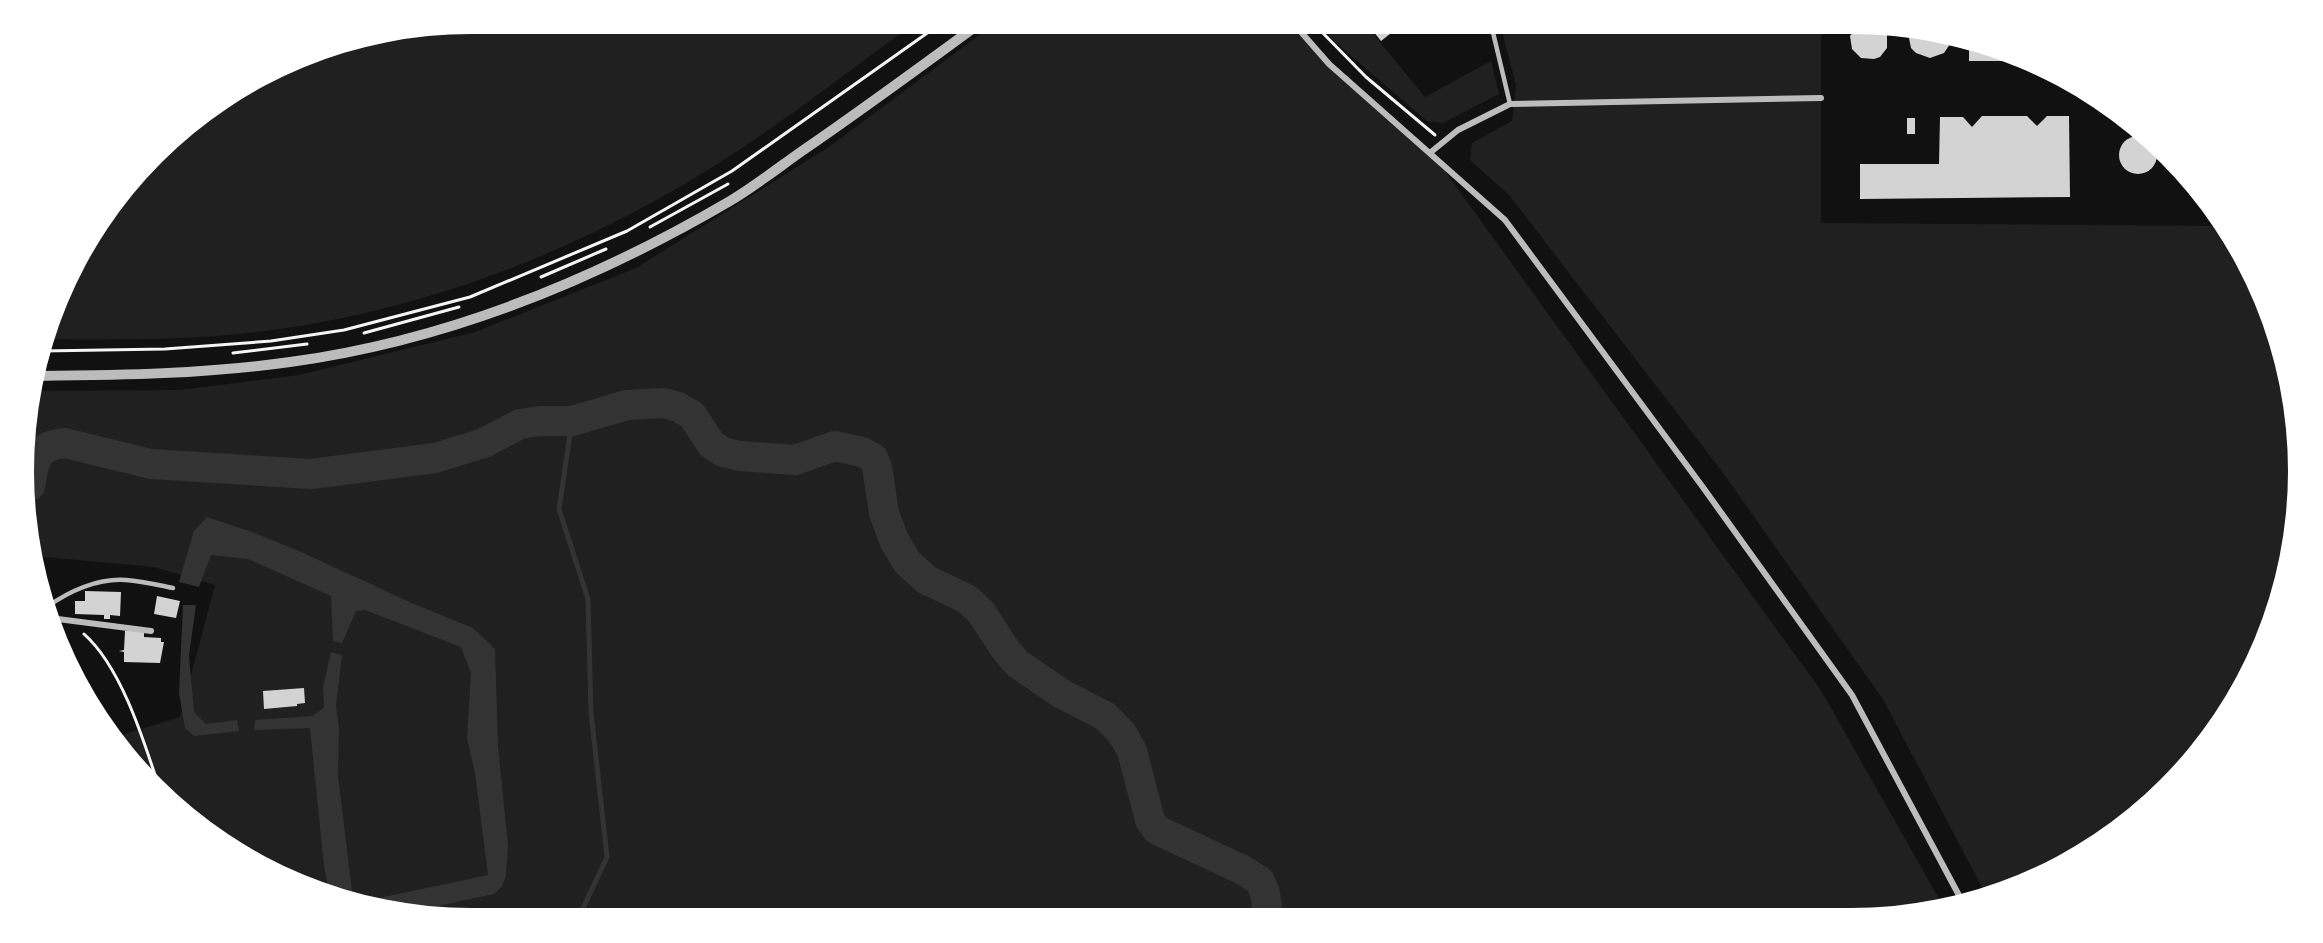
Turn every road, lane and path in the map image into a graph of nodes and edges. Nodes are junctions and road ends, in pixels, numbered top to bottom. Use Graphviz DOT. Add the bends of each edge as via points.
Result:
graph roads {
  1 [pos="926,34"];
  2 [pos="965,34"];
  3 [pos="1303,34"];
  4 [pos="1324,34"];
  5 [pos="1493,34"];
  6 [pos="1821,98"];
  7 [pos="1510,104"];
  8 [pos="1443,142"];
  9 [pos="1431,153"];
  10 [pos="737,178"];
  11 [pos="648,228"];
  12 [pos="608,248"];
  13 [pos="535,280"];
  14 [pos="459,307"];
  15 [pos="361,334"];
  16 [pos="316,342"];
  17 [pos="51,351"];
  18 [pos="227,354"];
  19 [pos="45,376"];
  20 [pos="173,588"];
  21 [pos="54,601"];
  22 [pos="61,619"];
  23 [pos="80,631"];
  24 [pos="151,631"];
  25 [pos="154,772"];
  26 [pos="1959,895"];
  1 -- 17 [label="path" via="732,171 627,231 470,297 344,330 271,342"];
  2 -- 19 [label="street" via="731,200 630,255 518,304 405,339 291,362 178,374"];
  3 -- 9 [label="street" via="1329,64"];
  4 -- 8 [label="path" via="1366,77"];
  5 -- 7 [label="lane"];
  6 -- 7 [label="street"];
  7 -- 8 [label="street" via="1458,130"];
  8 -- 9 [label="street"];
  9 -- 26 [label="street" via="1505,220 1852,695"];
  10 -- 11 [label="path"];
  12 -- 13 [label="path"];
  14 -- 15 [label="path"];
  16 -- 18 [label="path"];
  20 -- 21 [label="lane" via="125,579 103,581 67,592"];
  22 -- 24 [label="street"];
  23 -- 25 [label="path" via="97,646 136,717"];
}
